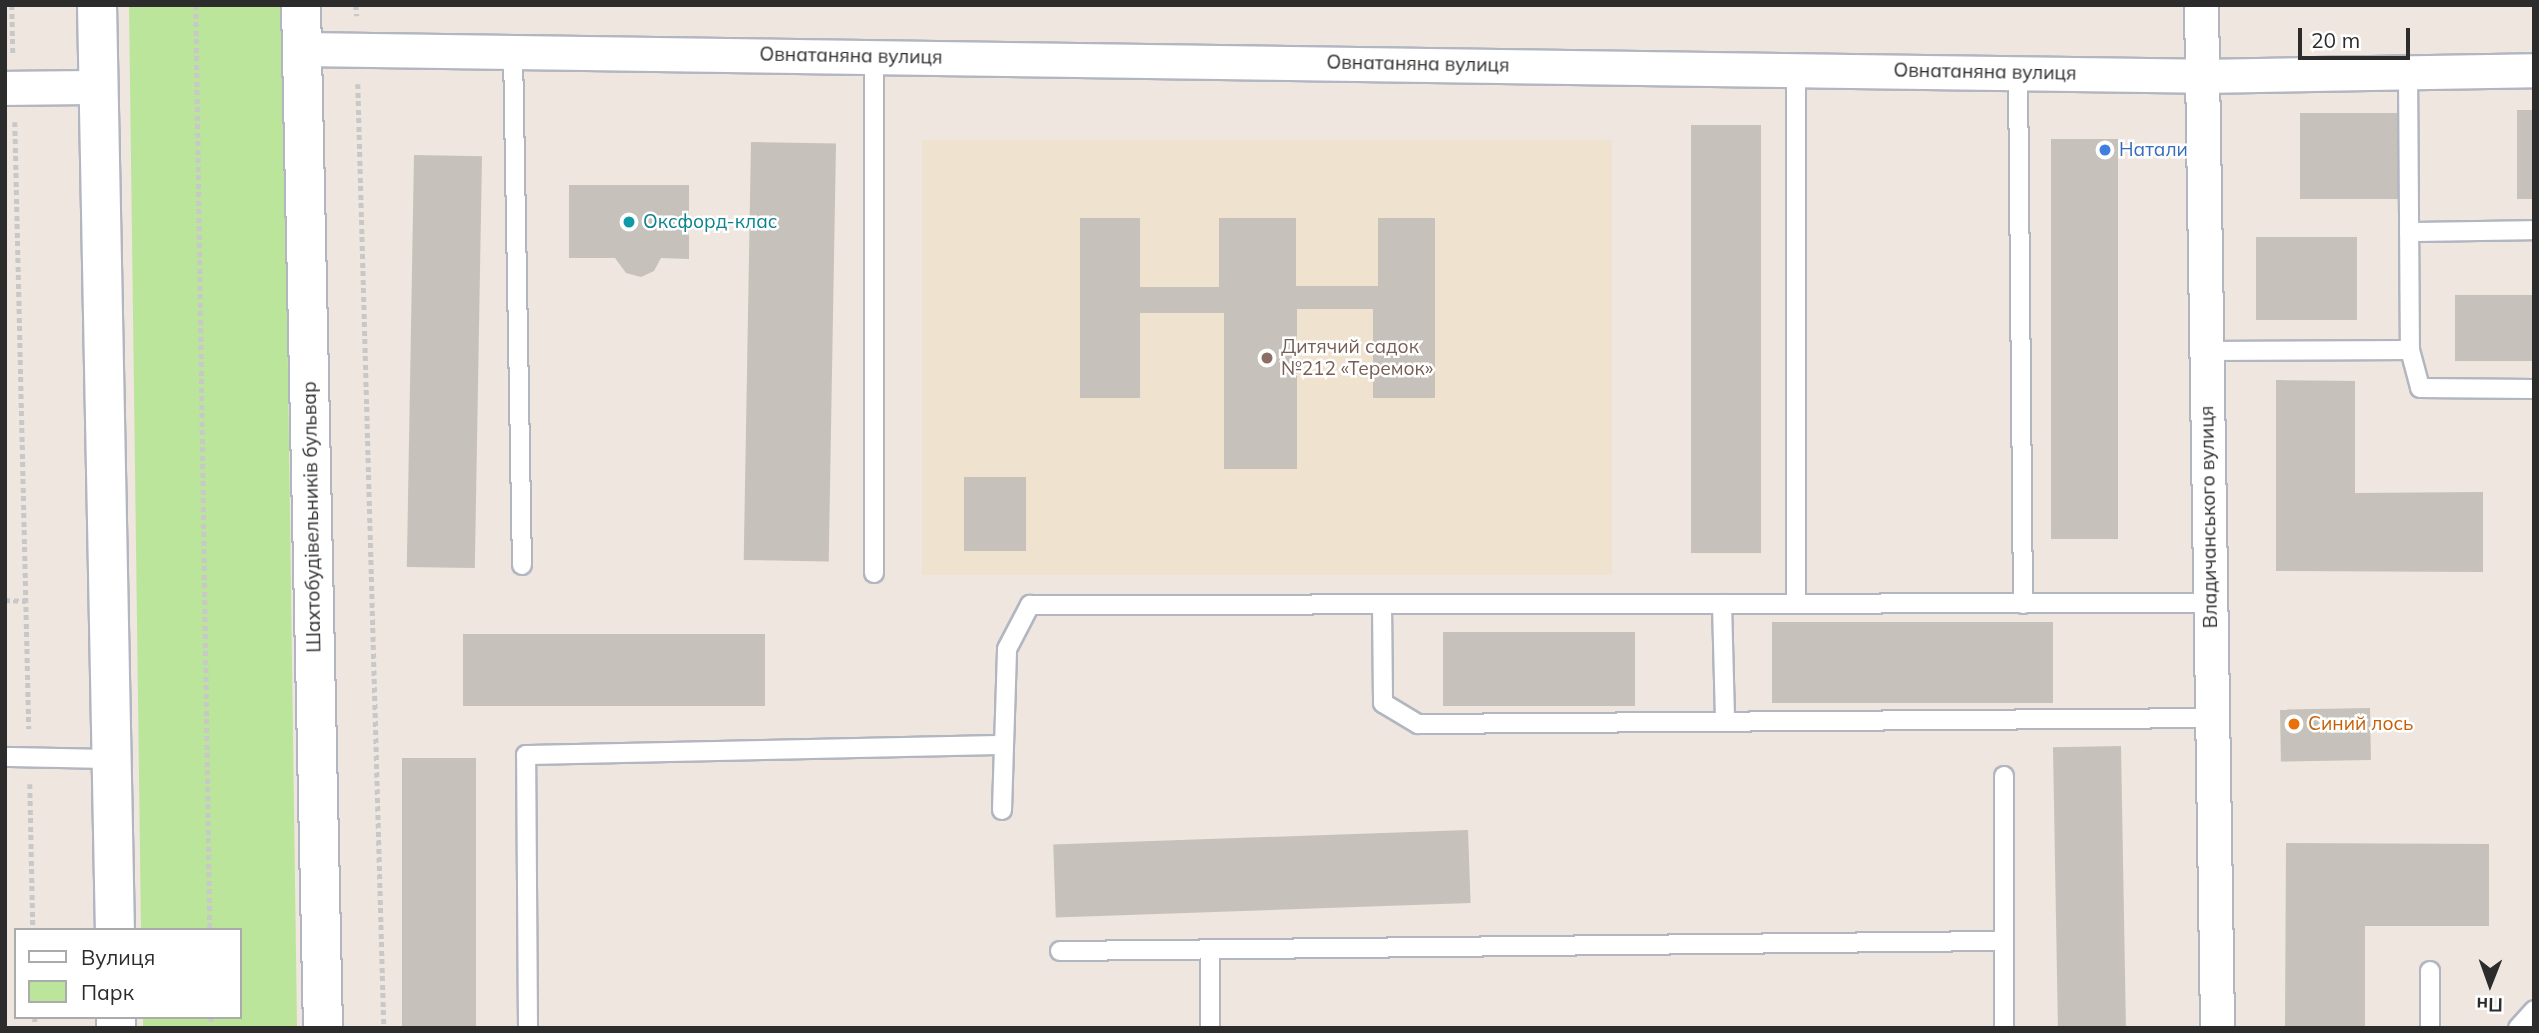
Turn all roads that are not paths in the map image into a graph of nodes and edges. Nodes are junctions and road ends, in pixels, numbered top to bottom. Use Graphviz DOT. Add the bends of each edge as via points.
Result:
graph roads {
  1 [pos="97,5"];
  2 [pos="301,5"];
  3 [pos="2201,5"];
  4 [pos="302,49"];
  5 [pos="513,51"];
  6 [pos="874,56"];
  7 [pos="1796,70"];
  8 [pos="2534,70"];
  9 [pos="2408,72"];
  10 [pos="2018,73"];
  11 [pos="2202,76"];
  12 [pos="98,87"];
  13 [pos="10,88"];
  14 [pos="2534,230"];
  15 [pos="2409,232"];
  16 [pos="2410,350"];
  17 [pos="2206,351"];
  18 [pos="2534,389"];
  19 [pos="522,565"];
  20 [pos="874,573"];
  21 [pos="2210,603"];
  22 [pos="1382,604"];
  23 [pos="1722,604"];
  24 [pos="1796,604"];
  25 [pos="2022,604"];
  26 [pos="2212,718"];
  27 [pos="1724,721"];
  28 [pos="1001,745"];
  29 [pos="5,757"];
  30 [pos="111,760"];
  31 [pos="2004,776"];
  32 [pos="1002,810"];
  33 [pos="114,928"];
  34 [pos="2004,941"];
  35 [pos="1210,950"];
  36 [pos="1060,951"];
  37 [pos="2430,971"];
  38 [pos="2534,1010"];
  39 [pos="323,1028"];
  40 [pos="528,1028"];
  41 [pos="1210,1028"];
  42 [pos="2004,1028"];
  43 [pos="2217,1028"];
  44 [pos="2430,1028"];
  45 [pos="2518,1028"];
  1 -- 12 [label="main road"];
  2 -- 4 [label="main road, Шахтобудівельників бульвар"];
  3 -- 11 [label="street, Владичанського вулиця"];
  4 -- 5 [label="street, Овнатаняна вулиця"];
  4 -- 39 [label="main road, Шахтобудівельників бульвар"];
  5 -- 6 [label="street, Овнатаняна вулиця"];
  5 -- 19 [label="lane"];
  6 -- 7 [label="street, Овнатаняна вулиця"];
  6 -- 20 [label="lane"];
  7 -- 10 [label="street, Овнатаняна вулиця"];
  7 -- 24 [label="lane"];
  8 -- 9 [label="street, Овнатаняна вулиця"];
  9 -- 11 [label="street, Овнатаняна вулиця"];
  9 -- 15 [label="lane"];
  10 -- 11 [label="street, Овнатаняна вулиця"];
  10 -- 25 [label="lane"];
  11 -- 17 [label="street, Владичанського вулиця"];
  12 -- 13 [label="street"];
  12 -- 30 [label="main road"];
  14 -- 15 [label="lane"];
  15 -- 16 [label="lane"];
  16 -- 17 [label="lane"];
  16 -- 18 [label="lane" via="2420,388"];
  17 -- 21 [label="street, Владичанського вулиця"];
  21 -- 25 [label="lane"];
  21 -- 26 [label="street, Владичанського вулиця"];
  22 -- 23 [label="lane"];
  22 -- 27 [label="lane" via="1382,703 1418,724"];
  22 -- 28 [label="lane" via="1030,605 1007,649"];
  23 -- 24 [label="lane"];
  23 -- 27 [label="lane"];
  24 -- 25 [label="lane"];
  26 -- 27 [label="lane"];
  26 -- 43 [label="street, Владичанського вулиця"];
  28 -- 32 [label="lane"];
  28 -- 40 [label="lane" via="526,755"];
  29 -- 30 [label="lane"];
  30 -- 33 [label="main road"];
  31 -- 34 [label="lane"];
  34 -- 35 [label="lane"];
  34 -- 42 [label="lane"];
  35 -- 36 [label="lane"];
  35 -- 41 [label="lane"];
  37 -- 44 [label="lane"];
  38 -- 45 [label="lane"];
}
